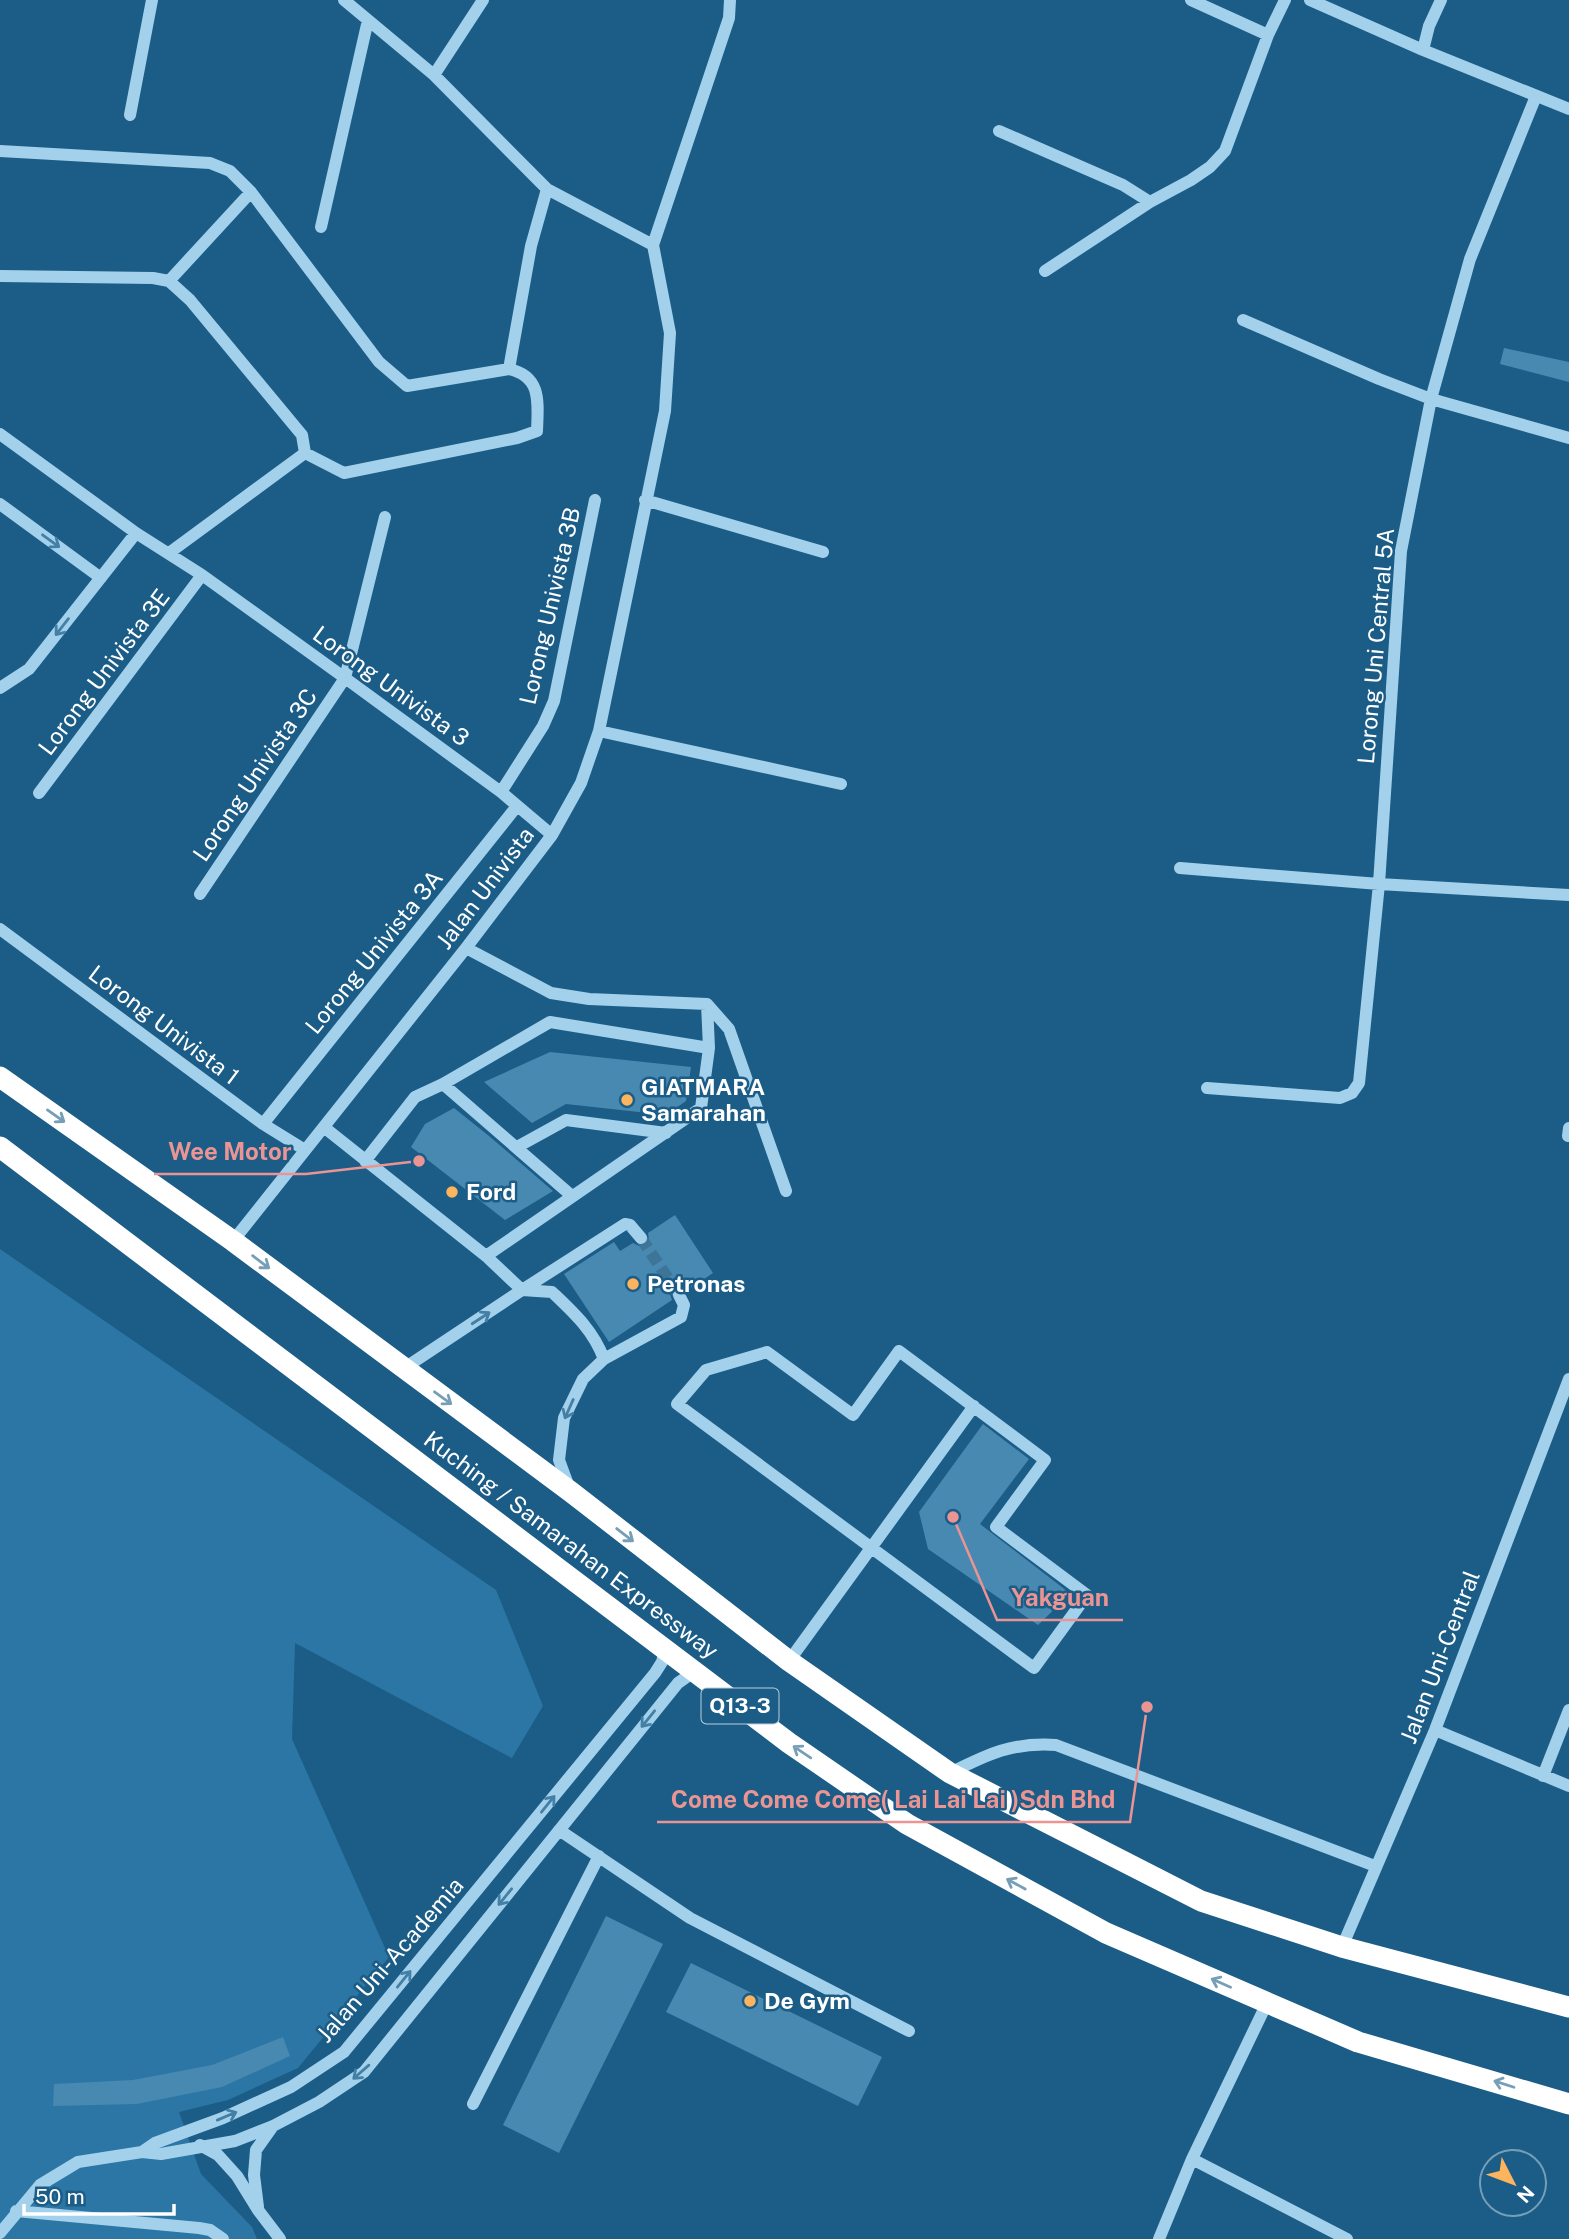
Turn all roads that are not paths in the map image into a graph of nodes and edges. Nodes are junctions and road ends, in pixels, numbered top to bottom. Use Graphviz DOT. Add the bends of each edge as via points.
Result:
graph roads {
  1 [pos="152,0"];
  2 [pos="344,0"];
  3 [pos="483,0"];
  4 [pos="730,0"];
  5 [pos="1191,0"];
  6 [pos="1285,0"];
  7 [pos="1310,0"];
  8 [pos="1441,0"];
  9 [pos="368,20"];
  10 [pos="1268,35"];
  11 [pos="1423,50"];
  12 [pos="434,75"];
  13 [pos="1536,96"];
  14 [pos="1569,109"];
  15 [pos="130,115"];
  16 [pos="999,131"];
  17 [pos="0,152"];
  18 [pos="547,190"];
  19 [pos="251,192"];
  20 [pos="1150,202"];
  21 [pos="321,227"];
  22 [pos="653,245"];
  23 [pos="1045,271"];
  24 [pos="0,276"];
  25 [pos="169,282"];
  26 [pos="1243,320"];
  27 [pos="509,369"];
  28 [pos="1431,399"];
  29 [pos="0,434"];
  30 [pos="1569,438"];
  31 [pos="305,453"];
  32 [pos="595,500"];
  33 [pos="645,500"];
  34 [pos="0,503"];
  35 [pos="386,517"];
  36 [pos="136,533"];
  37 [pos="169,552"];
  38 [pos="823,552"];
  39 [pos="202,575"];
  40 [pos="101,578"];
  41 [pos="345,678"];
  42 [pos="0,688"];
  43 [pos="599,731"];
  44 [pos="841,784"];
  45 [pos="500,792"];
  46 [pos="39,793"];
  47 [pos="517,806"];
  48 [pos="552,835"];
  49 [pos="1180,868"];
  50 [pos="1379,884"];
  51 [pos="200,894"];
  52 [pos="1569,895"];
  53 [pos="0,929"];
  54 [pos="467,948"];
  55 [pos="707,1004"];
  56 [pos="709,1048"];
  57 [pos="0,1076"];
  58 [pos="443,1084"];
  59 [pos="1207,1088"];
  60 [pos="263,1124"];
  61 [pos="325,1128"];
  62 [pos="1569,1128"];
  63 [pos="666,1133"];
  64 [pos="1568,1136"];
  65 [pos="0,1147"];
  66 [pos="517,1147"];
  67 [pos="305,1150"];
  68 [pos="365,1161"];
  69 [pos="786,1191"];
  70 [pos="572,1196"];
  71 [pos="641,1238"];
  72 [pos="233,1241"];
  73 [pos="486,1255"];
  74 [pos="522,1290"];
  75 [pos="679,1295"];
  76 [pos="604,1359"];
  77 [pos="403,1368"];
  78 [pos="1569,1379"];
  79 [pos="974,1406"];
  80 [pos="571,1492"];
  81 [pos="871,1546"];
  82 [pos="666,1650"];
  83 [pos="789,1661"];
  84 [pos="695,1671"];
  85 [pos="1569,1710"];
  86 [pos="1435,1730"];
  87 [pos="950,1773"];
  88 [pos="1543,1776"];
  89 [pos="1569,1786"];
  90 [pos="559,1830"];
  91 [pos="599,1856"];
  92 [pos="1375,1866"];
  93 [pos="1342,1947"];
  94 [pos="1268,2003"];
  95 [pos="1569,2007"];
  96 [pos="909,2031"];
  97 [pos="473,2104"];
  98 [pos="1569,2104"];
  99 [pos="273,2126"];
  100 [pos="182,2133"];
  101 [pos="203,2147"];
  102 [pos="142,2152"];
  103 [pos="1192,2159"];
  104 [pos="258,2210"];
  105 [pos="16,2211"];
  106 [pos="0,2233"];
  107 [pos="223,2239"];
  108 [pos="281,2239"];
  109 [pos="1158,2239"];
  110 [pos="1347,2239"];
  1 -- 15 [label="street"];
  2 -- 9 [label="street"];
  3 -- 12 [label="street"];
  4 -- 22 [label="street" via="729,18"];
  5 -- 10 [label="street"];
  6 -- 10 [label="street"];
  7 -- 11 [label="street"];
  8 -- 11 [label="street"];
  9 -- 12 [label="street"];
  9 -- 21 [label="street"];
  10 -- 20 [label="street" via="1225,151 1210,167"];
  11 -- 13 [label="street"];
  12 -- 18 [label="street"];
  13 -- 14 [label="street"];
  13 -- 28 [label="street, Lorong Uni Central 5A" via="1470,259"];
  16 -- 20 [label="street" via="1123,185"];
  17 -- 19 [label="street" via="210,163 230,171"];
  18 -- 22 [label="street"];
  18 -- 27 [label="street" via="531,246"];
  19 -- 25 [label="street"];
  19 -- 27 [label="street" via="380,362 407,386"];
  20 -- 23 [label="street"];
  22 -- 33 [label="street, Jalan Univista" via="670,333 665,411"];
  24 -- 25 [label="street"];
  25 -- 31 [label="street" via="190,300 302,435"];
  26 -- 28 [label="street"];
  27 -- 31 [label="street" via="524,372 534,383 537,431 344,472"];
  28 -- 30 [label="street"];
  28 -- 50 [label="street, Lorong Uni Central 5A" via="1401,551"];
  29 -- 36 [label="street, Lorong Univista 3"];
  31 -- 37 [label="street"];
  32 -- 45 [label="street, Lorong Univista 3B" via="554,701"];
  33 -- 38 [label="street"];
  33 -- 43 [label="street, Jalan Univista"];
  34 -- 40 [label="street, one-way"];
  35 -- 41 [label="street, Lorong Univista 3C"];
  36 -- 37 [label="street, Lorong Univista 3"];
  36 -- 40 [label="street"];
  37 -- 39 [label="street, Lorong Univista 3"];
  39 -- 41 [label="street, Lorong Univista 3"];
  39 -- 46 [label="street, Lorong Univista 3E"];
  40 -- 42 [label="street, one-way" via="29,669"];
  41 -- 45 [label="street, Lorong Univista 3"];
  41 -- 51 [label="street, Lorong Univista 3C"];
  43 -- 44 [label="street"];
  43 -- 48 [label="street, Jalan Univista" via="581,783"];
  45 -- 47 [label="street, Lorong Univista 3"];
  47 -- 48 [label="street, Lorong Univista 3"];
  47 -- 60 [label="street, Lorong Univista 3A"];
  48 -- 54 [label="street, Jalan Univista"];
  49 -- 50 [label="street"];
  50 -- 52 [label="street"];
  50 -- 59 [label="street, Lorong Uni Central 5A" via="1359,1083 1352,1093 1340,1098"];
  53 -- 60 [label="street, Lorong Univista 1"];
  54 -- 55 [label="street" via="551,993"];
  54 -- 61 [label="street, Jalan Univista"];
  55 -- 56 [label="street"];
  55 -- 69 [label="street" via="729,1029"];
  56 -- 58 [label="street" via="550,1022"];
  56 -- 63 [label="street" via="701,1108"];
  57 -- 72 [label="highway, Kuching / Samarahan Expressway / Q13-3, one-way"];
  58 -- 66 [label="street"];
  58 -- 68 [label="street" via="415,1097"];
  60 -- 67 [label="street, Lorong Univista 1"];
  61 -- 67 [label="street, Jalan Univista"];
  61 -- 68 [label="street"];
  62 -- 64 [label="street"];
  63 -- 66 [label="street" via="566,1119"];
  63 -- 70 [label="street"];
  65 -- 82 [label="highway, Kuching / Samarahan Expressway / Q13-3"];
  66 -- 70 [label="street"];
  67 -- 72 [label="street, Jalan Univista"];
  68 -- 73 [label="street"];
  70 -- 73 [label="street"];
  71 -- 74 [label="street" via="625,1224"];
  72 -- 77 [label="highway, Kuching / Samarahan Expressway / Q13-3, one-way"];
  73 -- 74 [label="street"];
  74 -- 76 [label="street" via="552,1292 585,1323"];
  77 -- 74 [label="street, one-way"];
  75 -- 76 [label="street" via="684,1306 681,1317"];
  76 -- 80 [label="street, one-way" via="583,1378 564,1419 559,1460"];
  77 -- 80 [label="highway, Kuching / Samarahan Expressway / Q13-3, one-way"];
  78 -- 86 [label="street, Jalan Uni-Central"];
  79 -- 81 [label="street"];
  79 -- 81 [label="street" via="1045,1460 996,1527 1087,1595 1034,1668"];
  79 -- 81 [label="street" via="899,1351 853,1415 767,1352 706,1370 677,1404"];
  80 -- 83 [label="highway, Kuching / Samarahan Expressway / Q13-3, one-way"];
  81 -- 83 [label="street"];
  82 -- 84 [label="highway, Kuching / Samarahan Expressway / Q13-3"];
  100 -- 82 [label="street, Jalan Uni-Academia, one-way" via="291,2087 344,2052 655,1673"];
  83 -- 87 [label="highway, Kuching / Samarahan Expressway / Q13-3"];
  84 -- 90 [label="street, Jalan Uni-Academia, one-way" via="677,1683"];
  94 -- 84 [label="highway, Kuching / Samarahan Expressway / Q13-3, one-way" via="1106,1933 908,1825"];
  85 -- 88 [label="street"];
  86 -- 88 [label="street"];
  86 -- 92 [label="street, Jalan Uni-Central"];
  87 -- 92 [label="street" via="992,1752 1056,1745"];
  87 -- 93 [label="highway, Kuching / Samarahan Expressway / Q13-3" via="1201,1901"];
  88 -- 89 [label="street"];
  90 -- 91 [label="street"];
  90 -- 99 [label="street, Jalan Uni-Academia, one-way" via="364,2072"];
  91 -- 96 [label="street" via="690,1918"];
  91 -- 97 [label="street"];
  92 -- 93 [label="street, Jalan Uni-Central"];
  93 -- 95 [label="highway, Kuching / Samarahan Expressway / Q13-3"];
  98 -- 94 [label="highway, Kuching / Samarahan Expressway / Q13-3, one-way" via="1358,2042"];
  94 -- 103 [label="street"];
  99 -- 101 [label="street, Jalan Uni-Academia"];
  99 -- 104 [label="street" via="256,2150"];
  100 -- 101 [label="street"];
  100 -- 102 [label="street, Jalan Uni-Academia"];
  101 -- 102 [label="street, Jalan Uni-Academia" via="161,2154"];
  101 -- 104 [label="street" via="218,2155 237,2176"];
  102 -- 105 [label="street" via="78,2162 40,2185"];
  103 -- 109 [label="street"];
  103 -- 110 [label="street"];
  104 -- 108 [label="street"];
  105 -- 106 [label="street"];
  105 -- 107 [label="street" via="199,2228"];
}
